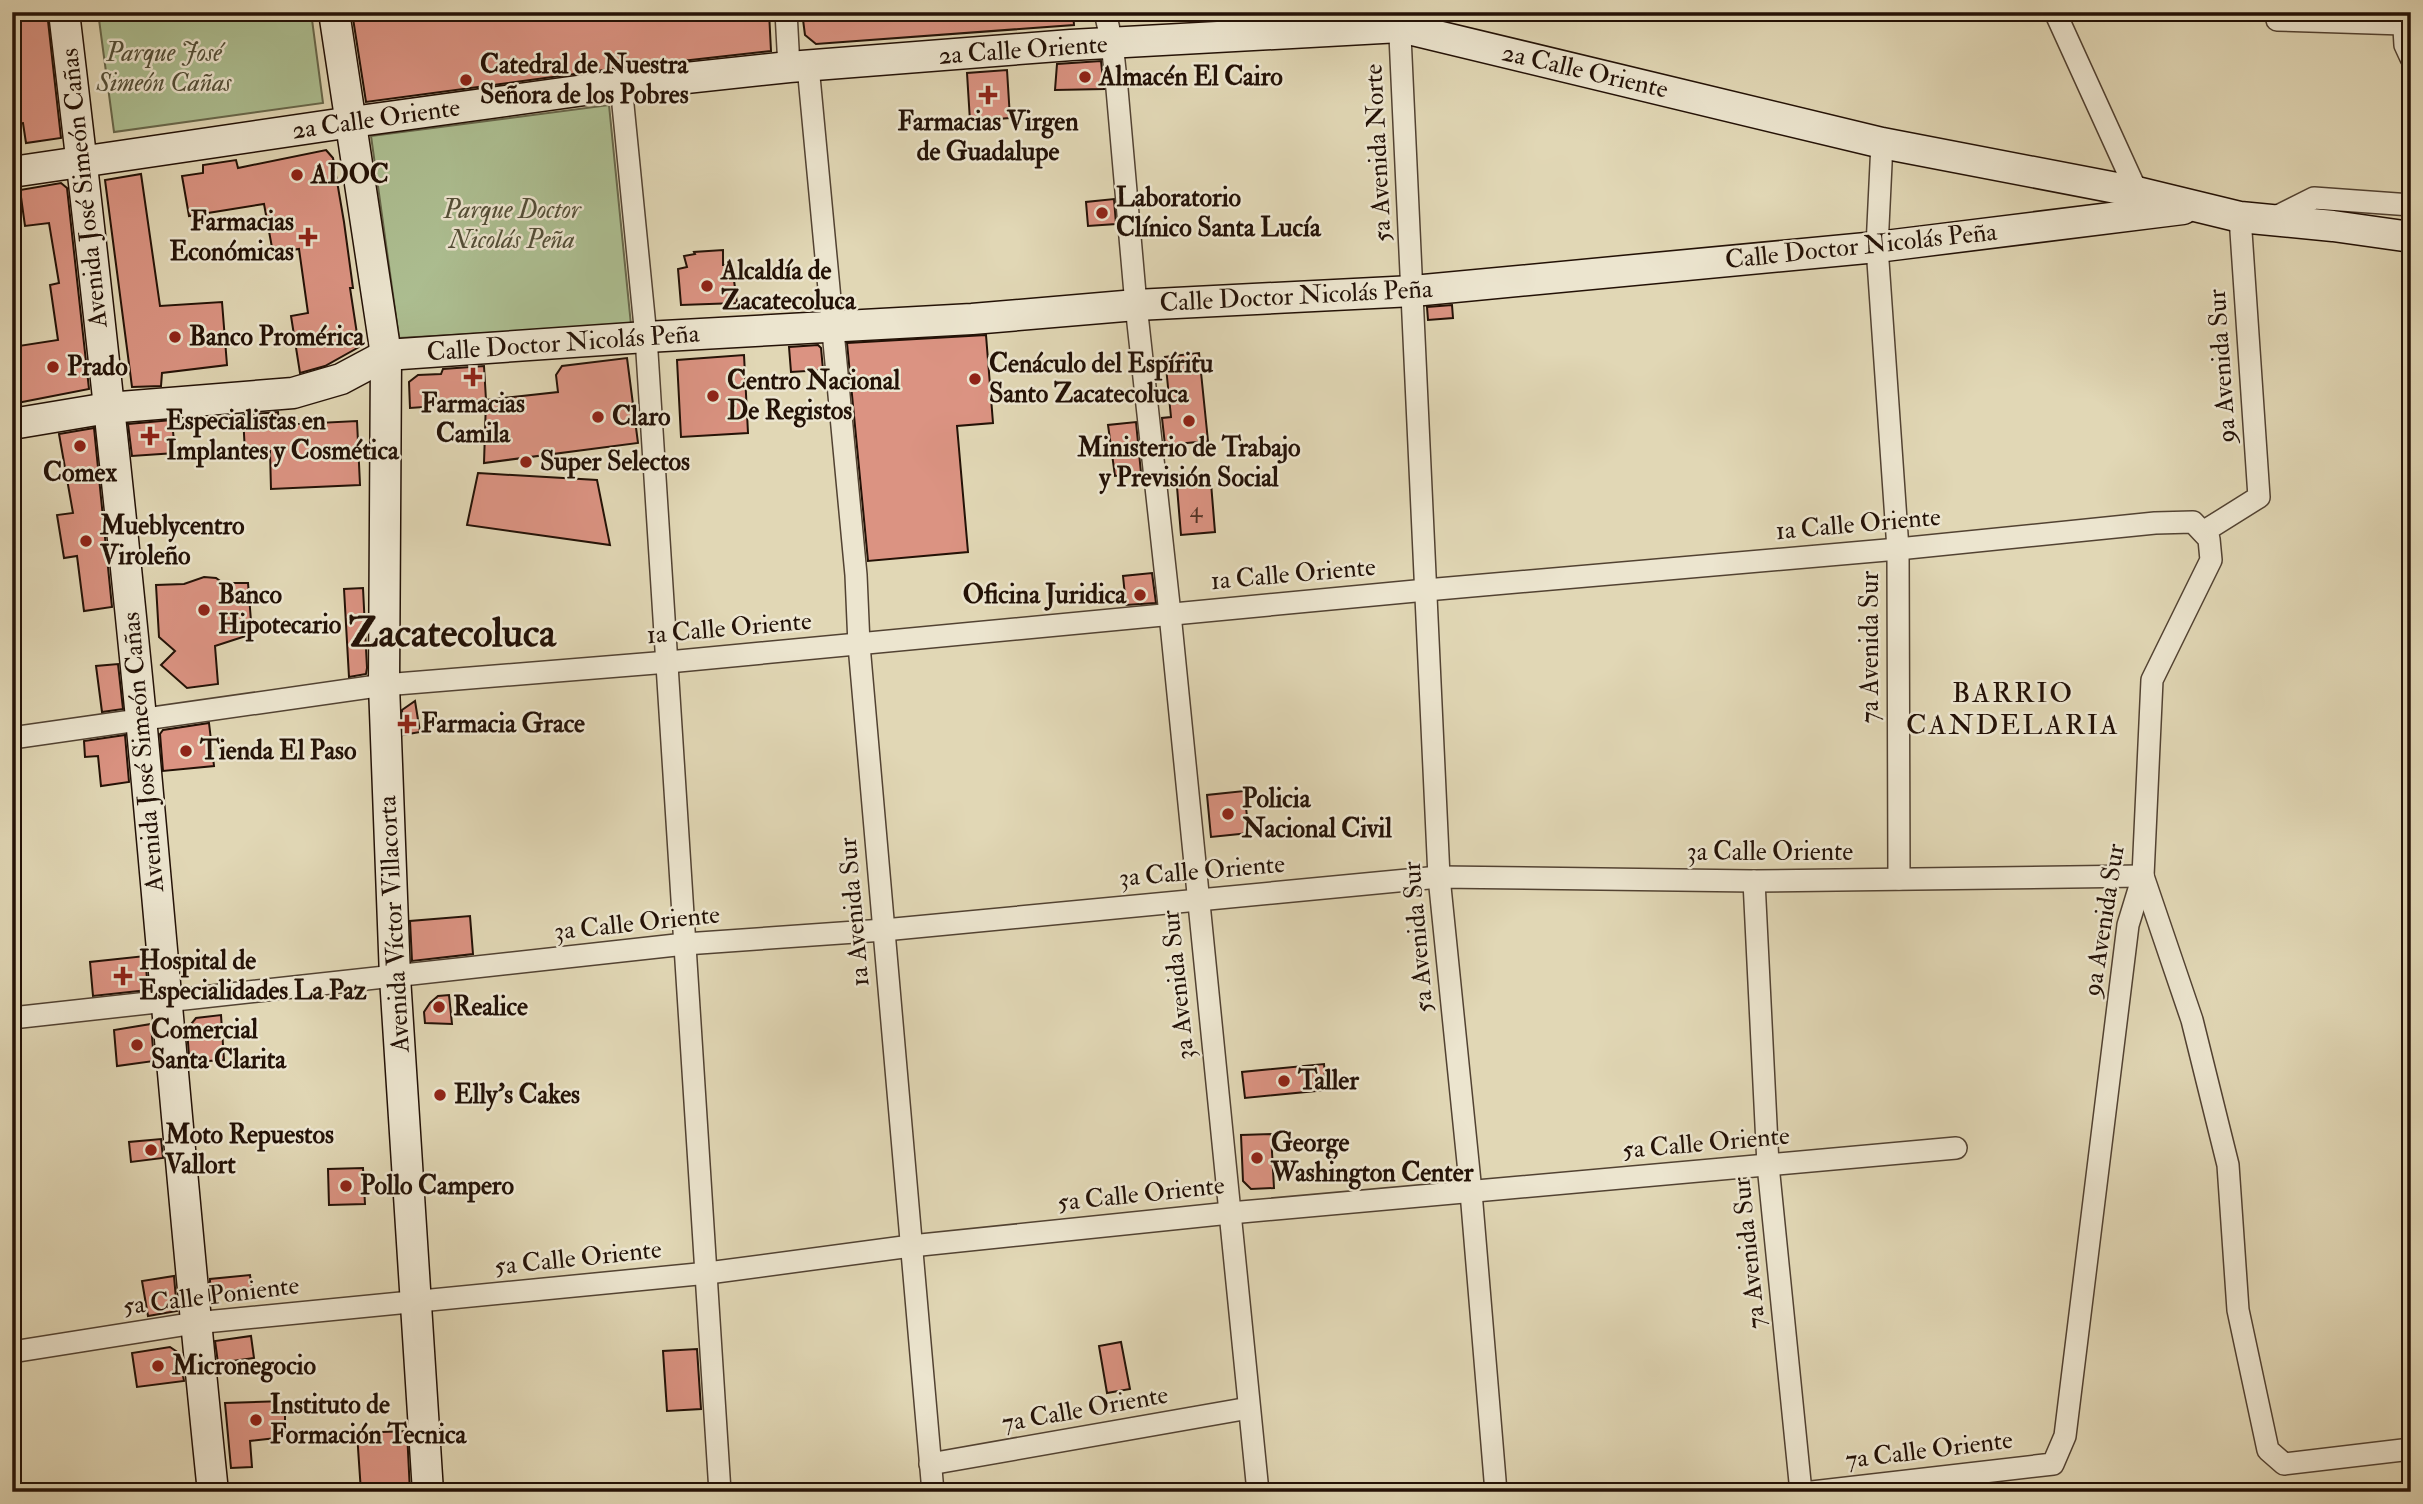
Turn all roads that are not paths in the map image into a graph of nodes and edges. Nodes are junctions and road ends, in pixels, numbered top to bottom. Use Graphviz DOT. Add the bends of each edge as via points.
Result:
graph roads {
  1 [pos="64,12"];
  2 [pos="334,12"];
  3 [pos="786,12"];
  4 [pos="1105,12"];
  5 [pos="2055,12"];
  6 [pos="2276,12"];
  7 [pos="2403,18"];
  8 [pos="1399,20"];
  9 [pos="1112,43"];
  10 [pos="2411,58"];
  11 [pos="798,67"];
  12 [pos="621,85"];
  13 [pos="352,121"];
  14 [pos="1882,144"];
  15 [pos="82,163"];
  16 [pos="12,172"];
  17 [pos="2137,192"];
  18 [pos="2411,205"];
  19 [pos="2204,206"];
  20 [pos="2240,217"];
  21 [pos="2270,220"];
  22 [pos="2411,237"];
  23 [pos="1877,247"];
  24 [pos="1413,291"];
  25 [pos="1136,305"];
  26 [pos="834,327"];
  27 [pos="646,337"];
  28 [pos="386,355"];
  29 [pos="108,408"];
  30 [pos="12,424"];
  31 [pos="2203,532"];
  32 [pos="1898,549"];
  33 [pos="1426,590"];
  34 [pos="1170,614"];
  35 [pos="859,645"];
  36 [pos="668,662"];
  37 [pos="384,685"];
  38 [pos="141,718"];
  39 [pos="12,738"];
  40 [pos="2143,876"];
  41 [pos="1439,877"];
  42 [pos="1899,879"];
  43 [pos="1754,881"];
  44 [pos="1197,899"];
  45 [pos="884,930"];
  46 [pos="685,944"];
  47 [pos="394,977"];
  48 [pos="166,1002"];
  49 [pos="12,1018"];
  50 [pos="1956,1148"];
  51 [pos="1768,1165"];
  52 [pos="1471,1192"];
  53 [pos="1230,1213"];
  54 [pos="911,1246"];
  55 [pos="708,1273"];
  56 [pos="417,1303"];
  57 [pos="195,1323"];
  58 [pos="12,1352"];
  59 [pos="1249,1408"];
  60 [pos="2411,1449"];
  61 [pos="930,1464"];
  62 [pos="2053,1464"];
  63 [pos="213,1492"];
  64 [pos="428,1492"];
  65 [pos="720,1492"];
  66 [pos="933,1492"];
  67 [pos="1258,1492"];
  68 [pos="1496,1492"];
  69 [pos="1801,1492"];
  70 [pos="1812,1492"];
  1 -- 15 [label="main road, Avenida José Simeón Cañas"];
  2 -- 13 [label="main road, Avenida Víctor Villacorta"];
  3 -- 11 [label="street, 1a Avenida Sur"];
  4 -- 9 [label="street, 3a Avenida Sur"];
  5 -- 17 [label="street"];
  6 -- 7 [label="street" via="2277,20"];
  7 -- 10 [label="street"];
  8 -- 9 [label="main road, 2a Calle Oriente"];
  8 -- 14 [label="main road, 2a Calle Oriente"];
  8 -- 24 [label="street, 5a Avenida Norte"];
  9 -- 11 [label="main road, 2a Calle Oriente"];
  9 -- 25 [label="street, 3a Avenida Sur"];
  11 -- 12 [label="main road, 2a Calle Oriente"];
  11 -- 26 [label="street, 1a Avenida Sur"];
  12 -- 13 [label="main road, 2a Calle Oriente"];
  12 -- 27 [label="street"];
  13 -- 15 [label="main road, 2a Calle Oriente"];
  13 -- 28 [label="main road, Avenida Víctor Villacorta"];
  14 -- 17 [label="main road, 2a Calle Oriente"];
  14 -- 23 [label="street, 7a Avenida Sur"];
  15 -- 16 [label="main road, 2a Calle Oriente"];
  15 -- 29 [label="main road, Avenida José Simeón Cañas"];
  17 -- 19 [label="main road, 2a Calle Oriente"];
  18 -- 21 [label="street" via="2314,198"];
  19 -- 20 [label="main road, 2a Calle Oriente"];
  19 -- 23 [label="main road, Calle Doctor Nicolás Peña"];
  20 -- 21 [label="main road, 2a Calle Oriente"];
  20 -- 31 [label="street, 9a Avenida Sur" via="2259,497"];
  21 -- 22 [label="main road, 2a Calle Oriente"];
  23 -- 24 [label="main road, Calle Doctor Nicolás Peña"];
  23 -- 32 [label="street, 7a Avenida Sur"];
  24 -- 25 [label="main road, Calle Doctor Nicolás Peña"];
  24 -- 33 [label="street, 5a Avenida Sur"];
  25 -- 26 [label="main road, Calle Doctor Nicolás Peña"];
  25 -- 34 [label="street, 3a Avenida Sur"];
  26 -- 27 [label="main road, Calle Doctor Nicolás Peña"];
  26 -- 35 [label="street, 1a Avenida Sur"];
  27 -- 28 [label="main road, Calle Doctor Nicolás Peña"];
  27 -- 36 [label="street"];
  28 -- 29 [label="main road" via="341,379 293,393"];
  28 -- 37 [label="main road, Avenida Víctor Villacorta"];
  29 -- 30 [label="main road"];
  29 -- 38 [label="main road, Avenida José Simeón Cañas"];
  31 -- 32 [label="street, 1a Calle Oriente" via="2193,522 2155,523"];
  31 -- 40 [label="street, 9a Avenida Sur" via="2209,539 2211,560 2152,680"];
  32 -- 33 [label="street, 1a Calle Oriente"];
  32 -- 42 [label="street, 7a Avenida Sur"];
  33 -- 34 [label="street, 1a Calle Oriente"];
  33 -- 41 [label="street, 5a Avenida Sur"];
  34 -- 35 [label="street, 1a Calle Oriente"];
  34 -- 44 [label="street, 3a Avenida Sur"];
  35 -- 36 [label="street, 1a Calle Oriente"];
  35 -- 45 [label="street, 1a Avenida Sur"];
  36 -- 37 [label="street, 1a Calle Oriente"];
  36 -- 46 [label="street"];
  37 -- 38 [label="street, 1a Calle Oriente"];
  37 -- 47 [label="main road, Avenida Víctor Villacorta"];
  38 -- 39 [label="street, 1a Calle Oriente"];
  38 -- 48 [label="main road, Avenida José Simeón Cañas"];
  40 -- 42 [label="street, 3a Calle Oriente"];
  40 -- 60 [label="street" via="2192,1020 2228,1165 2238,1310 2268,1450 2284,1464"];
  40 -- 62 [label="street, 9a Avenida Sur" via="2128,925 2065,1436"];
  41 -- 43 [label="street, 3a Calle Oriente"];
  41 -- 44 [label="street, 3a Calle Oriente"];
  41 -- 52 [label="street, 5a Avenida Sur"];
  42 -- 43 [label="street, 3a Calle Oriente"];
  43 -- 51 [label="street, 7a Avenida Sur"];
  44 -- 45 [label="street, 3a Calle Oriente"];
  44 -- 53 [label="street, 3a Avenida Sur"];
  45 -- 46 [label="street, 3a Calle Oriente"];
  45 -- 54 [label="street, 1a Avenida Sur"];
  46 -- 47 [label="street, 3a Calle Oriente"];
  46 -- 55 [label="street"];
  47 -- 48 [label="street, 3a Calle Oriente"];
  47 -- 56 [label="main road, Avenida Víctor Villacorta"];
  48 -- 49 [label="street, 3a Calle Oriente"];
  48 -- 57 [label="main road, Avenida José Simeón Cañas"];
  50 -- 51 [label="street, 5a Calle Oriente"];
  51 -- 52 [label="street, 5a Calle Oriente"];
  51 -- 69 [label="street, 7a Avenida Sur"];
  52 -- 53 [label="street, 5a Calle Oriente"];
  52 -- 68 [label="street, 5a Avenida Sur"];
  53 -- 54 [label="street, 5a Calle Oriente"];
  53 -- 59 [label="street, 3a Avenida Sur"];
  54 -- 55 [label="street, 5a Calle Oriente"];
  54 -- 61 [label="street, 1a Avenida Sur"];
  55 -- 56 [label="street, 5a Calle Oriente"];
  55 -- 65 [label="street"];
  56 -- 57 [label="street, 5a Calle Poniente"];
  56 -- 64 [label="main road, Avenida Víctor Villacorta"];
  57 -- 58 [label="street, 5a Calle Poniente"];
  57 -- 63 [label="main road, Avenida José Simeón Cañas"];
  59 -- 61 [label="street, 7a Calle Oriente"];
  59 -- 67 [label="street, 3a Avenida Sur"];
  61 -- 66 [label="street, 1a Avenida Sur"];
  62 -- 70 [label="street, 7a Calle Oriente"];
}
